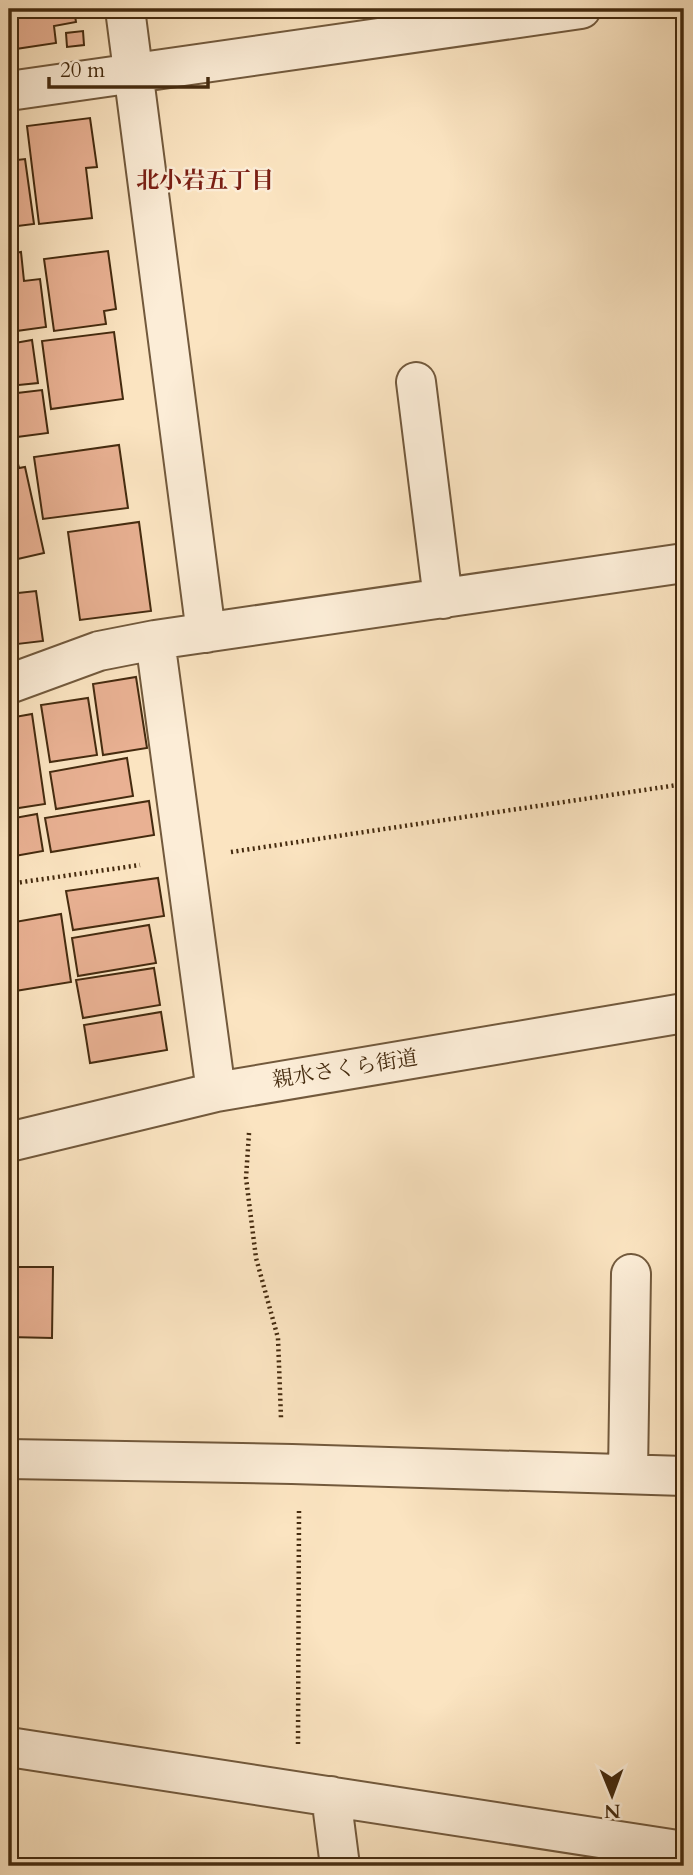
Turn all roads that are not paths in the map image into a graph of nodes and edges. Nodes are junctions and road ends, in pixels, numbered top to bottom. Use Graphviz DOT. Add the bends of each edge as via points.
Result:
graph roads {
  1 [pos="125,9"];
  2 [pos="581,9"];
  3 [pos="133,73"];
  4 [pos="9,92"];
  5 [pos="416,382"];
  6 [pos="684,563"];
  7 [pos="443,599"];
  8 [pos="206,633"];
  9 [pos="155,640"];
  10 [pos="9,684"];
  11 [pos="684,1013"];
  12 [pos="216,1091"];
  13 [pos="9,1142"];
  14 [pos="631,1274"];
  15 [pos="9,1459"];
  16 [pos="628,1473"];
  17 [pos="684,1476"];
  18 [pos="9,1748"];
  19 [pos="331,1796"];
  20 [pos="684,1851"];
  21 [pos="340,1866"];
  1 -- 3 [label="street"];
  2 -- 3 [label="street"];
  3 -- 4 [label="street"];
  3 -- 8 [label="street"];
  5 -- 7 [label="street"];
  6 -- 7 [label="street"];
  7 -- 8 [label="street"];
  8 -- 9 [label="street"];
  9 -- 10 [label="street" via="99,651"];
  9 -- 12 [label="street"];
  11 -- 12 [label="street, 親水さくら街道"];
  12 -- 13 [label="street, 親水さくら街道"];
  14 -- 16 [label="street"];
  15 -- 16 [label="street"];
  16 -- 17 [label="street"];
  18 -- 19 [label="street"];
  19 -- 20 [label="street"];
  19 -- 21 [label="street"];
}
